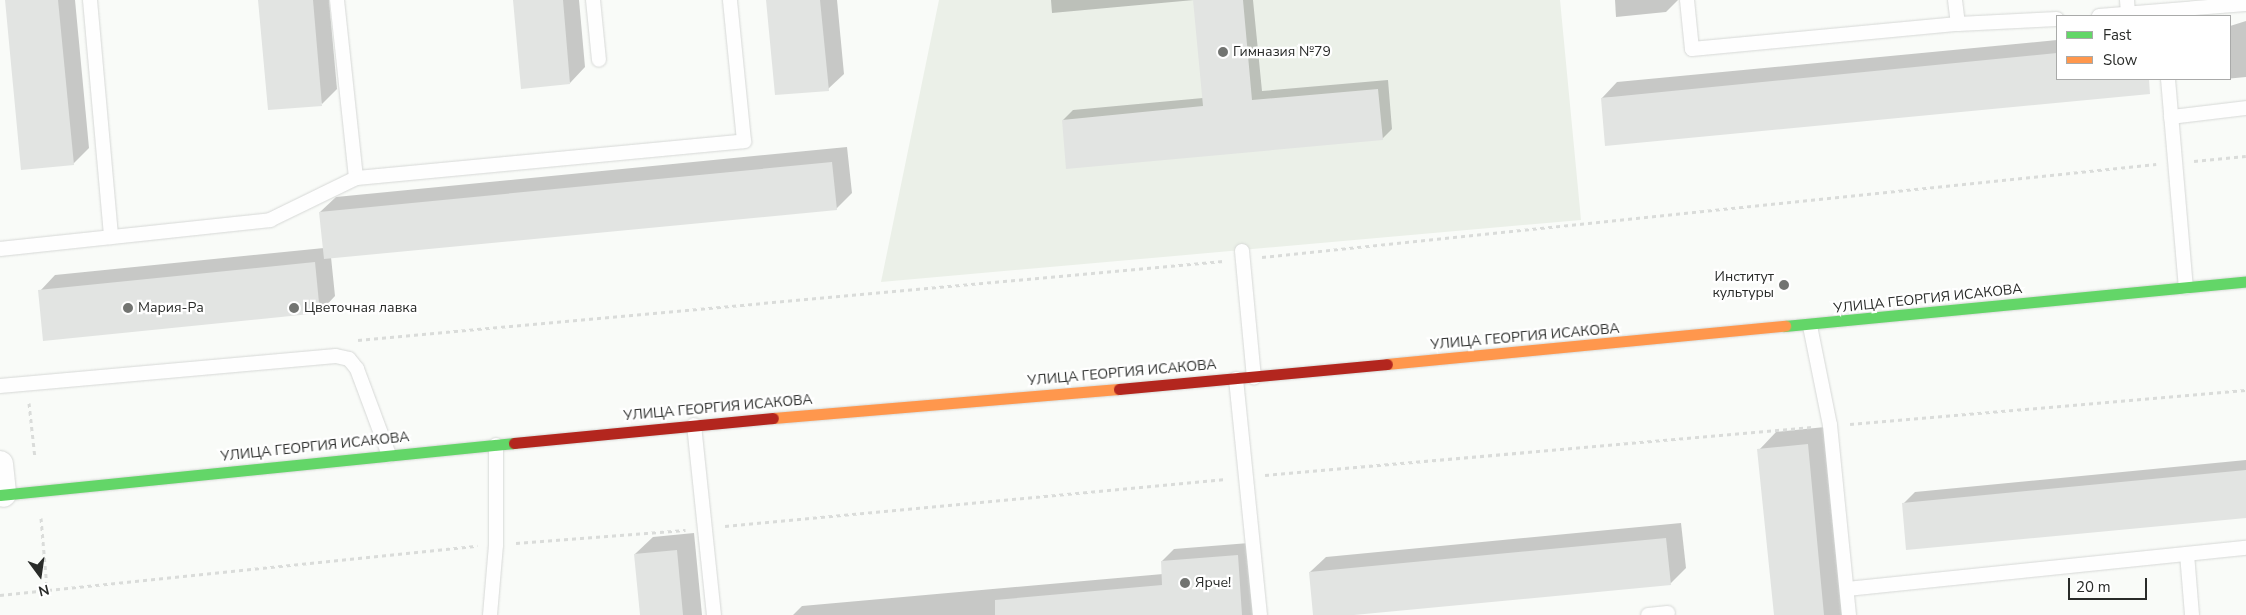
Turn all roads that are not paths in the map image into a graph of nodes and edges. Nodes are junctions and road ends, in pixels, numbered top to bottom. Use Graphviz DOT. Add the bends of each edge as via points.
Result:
graph roads {
  1 [pos="90,0"];
  2 [pos="337,0"];
  3 [pos="593,0"];
  4 [pos="730,0"];
  5 [pos="1687,0"];
  6 [pos="1955,0"];
  7 [pos="2126,0"];
  8 [pos="2246,4"];
  9 [pos="2163,14"];
  10 [pos="2128,15"];
  11 [pos="2056,19"];
  12 [pos="1958,24"];
  13 [pos="599,60"];
  14 [pos="2168,80"];
  15 [pos="2246,108"];
  16 [pos="2171,116"];
  17 [pos="356,178"];
  18 [pos="111,237"];
  19 [pos="0,249"];
  20 [pos="1242,255"];
  21 [pos="2246,282"];
  22 [pos="2186,287"];
  23 [pos="1810,326"];
  24 [pos="1254,377"];
  25 [pos="1236,379"];
  26 [pos="0,386"];
  27 [pos="694,424"];
  28 [pos="496,445"];
  29 [pos="389,455"];
  30 [pos="0,464"];
  31 [pos="2,495"];
  32 [pos="2246,548"];
  33 [pos="2187,554"];
  34 [pos="1847,589"];
  35 [pos="1668,613"];
  36 [pos="490,615"];
  37 [pos="714,615"];
  38 [pos="1260,615"];
  39 [pos="1648,615"];
  40 [pos="1850,615"];
  41 [pos="2192,615"];
  1 -- 18 [label="lane"];
  2 -- 17 [label="lane"];
  3 -- 13 [label="lane"];
  4 -- 17 [label="lane" via="744,141"];
  5 -- 12 [label="lane" via="1692,49"];
  6 -- 12 [label="lane"];
  7 -- 10 [label="lane"];
  8 -- 9 [label="lane"];
  9 -- 10 [label="lane"];
  11 -- 12 [label="lane"];
  14 -- 16 [label="lane"];
  15 -- 16 [label="lane"];
  16 -- 22 [label="lane"];
  17 -- 18 [label="lane" via="270,220"];
  18 -- 19 [label="lane"];
  20 -- 24 [label="lane"];
  21 -- 22 [label="street, УЛИЦА ГЕОРГИЯ ИСАКОВА"];
  22 -- 23 [label="street, УЛИЦА ГЕОРГИЯ ИСАКОВА"];
  23 -- 24 [label="street, УЛИЦА ГЕОРГИЯ ИСАКОВА"];
  23 -- 34 [label="lane" via="1830,425"];
  24 -- 25 [label="street, УЛИЦА ГЕОРГИЯ ИСАКОВА"];
  25 -- 27 [label="street, УЛИЦА ГЕОРГИЯ ИСАКОВА"];
  25 -- 38 [label="lane"];
  26 -- 29 [label="lane" via="336,356 349,359 357,369"];
  27 -- 28 [label="street, УЛИЦА ГЕОРГИЯ ИСАКОВА"];
  27 -- 37 [label="lane"];
  28 -- 29 [label="street, УЛИЦА ГЕОРГИЯ ИСАКОВА"];
  28 -- 36 [label="lane" via="496,545"];
  29 -- 31 [label="street, УЛИЦА ГЕОРГИЯ ИСАКОВА"];
  30 -- 31 [label="street"];
  32 -- 33 [label="lane"];
  33 -- 34 [label="lane"];
  33 -- 41 [label="lane"];
  34 -- 40 [label="lane"];
  35 -- 39 [label="lane"];
}
